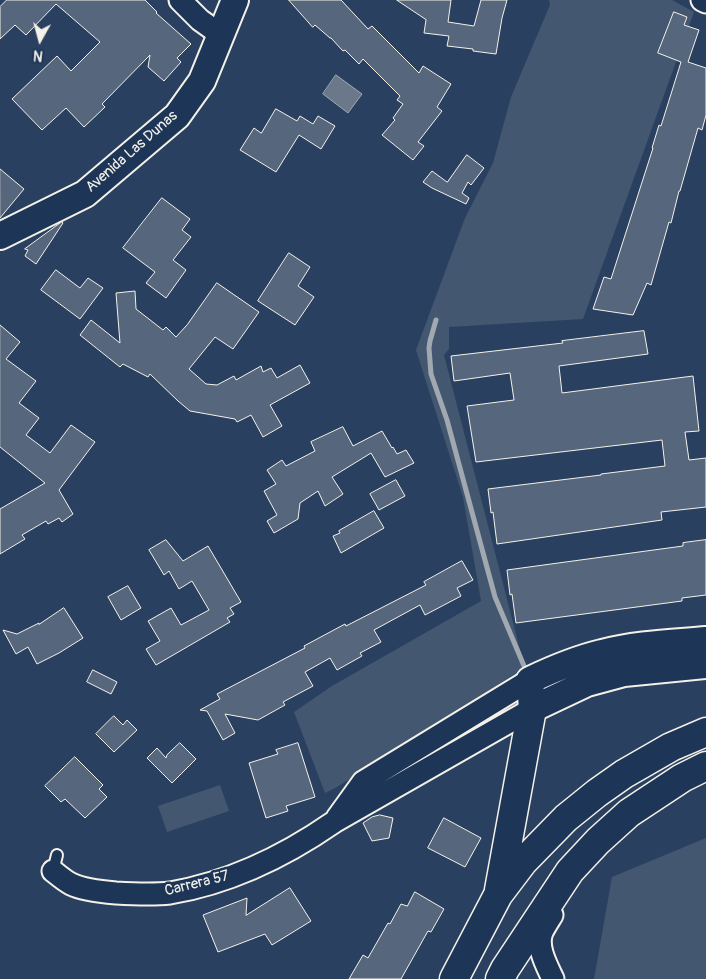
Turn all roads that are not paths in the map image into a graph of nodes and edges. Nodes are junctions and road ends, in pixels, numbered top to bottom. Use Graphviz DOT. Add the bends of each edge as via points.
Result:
graph roads {
  1 [pos="180,0"];
  2 [pos="235,0"];
  3 [pos="702,0"];
  4 [pos="706,2"];
  5 [pos="221,35"];
  6 [pos="0,236"];
  7 [pos="706,640"];
  8 [pos="706,665"];
  9 [pos="530,680"];
  10 [pos="532,710"];
  11 [pos="706,732"];
  12 [pos="706,766"];
  13 [pos="393,776"];
  14 [pos="55,863"];
  15 [pos="570,871"];
  16 [pos="498,895"];
  17 [pos="454,979"];
  18 [pos="500,979"];
  19 [pos="553,979"];
  1 -- 5 [label="street"];
  2 -- 5 [label="street, Avenida Las Dunas"];
  3 -- 4 [label="street"];
  5 -- 6 [label="street, Avenida Las Dunas" via="202,81 177,116 86,194"];
  7 -- 9 [label="street" via="601,653"];
  8 -- 10 [label="street" via="624,673 587,683"];
  9 -- 10 [label="street"];
  9 -- 13 [label="street, Carrera 57"];
  10 -- 13 [label="street, Carrera 57"];
  10 -- 16 [label="highway"];
  11 -- 16 [label="highway" via="644,762 597,793 566,818 529,856"];
  12 -- 15 [label="highway" via="629,813"];
  13 -- 14 [label="street, Carrera 57" via="362,782 334,822 310,839 258,866 199,886 168,893 101,891 72,884"];
  15 -- 18 [label="highway"];
  15 -- 19 [label="street" via="570,883 541,934 541,949"];
  16 -- 17 [label="highway"];
}
